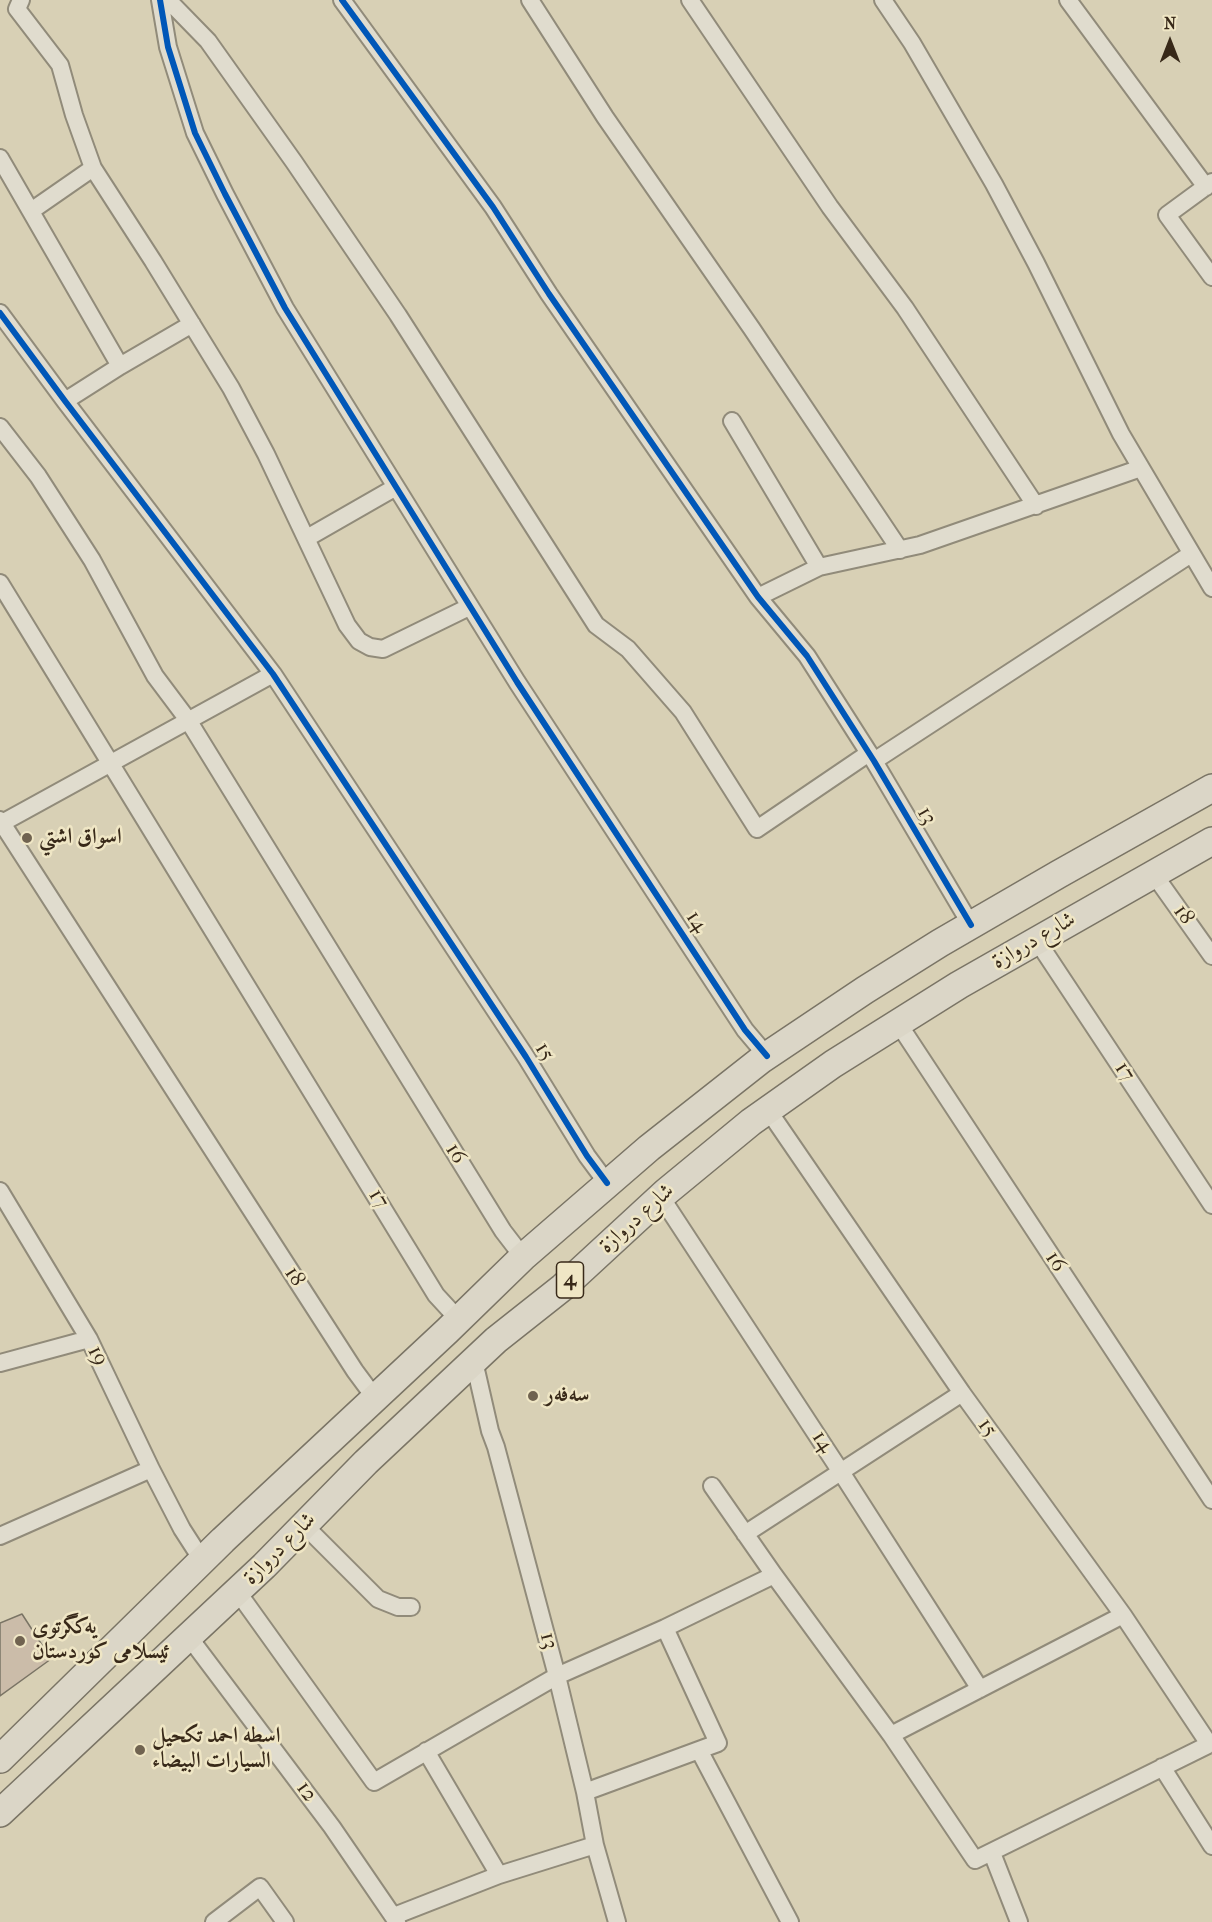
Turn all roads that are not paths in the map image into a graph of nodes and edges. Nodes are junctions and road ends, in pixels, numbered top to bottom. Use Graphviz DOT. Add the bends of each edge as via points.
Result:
graph roads {
  1 [pos="21,0"];
  2 [pos="160,0"];
  3 [pos="168,0"];
  4 [pos="342,0"];
  5 [pos="530,0"];
  6 [pos="690,0"];
  7 [pos="883,0"];
  8 [pos="1076,3"];
  9 [pos="0,158"];
  10 [pos="93,168"];
  11 [pos="1209,184"];
  12 [pos="31,211"];
  13 [pos="1212,277"];
  14 [pos="0,313"];
  15 [pos="192,324"];
  16 [pos="120,366"];
  17 [pos="65,401"];
  18 [pos="732,421"];
  19 [pos="0,427"];
  20 [pos="1141,468"];
  21 [pos="396,487"];
  22 [pos="1036,506"];
  23 [pos="307,538"];
  24 [pos="900,550"];
  25 [pos="1191,554"];
  26 [pos="819,567"];
  27 [pos="1207,569"];
  28 [pos="0,583"];
  29 [pos="1212,588"];
  30 [pos="758,597"];
  31 [pos="469,607"];
  32 [pos="273,674"];
  33 [pos="188,720"];
  34 [pos="871,757"];
  35 [pos="110,762"];
  36 [pos="1212,788"];
  37 [pos="1,822"];
  38 [pos="1212,840"];
  39 [pos="1153,873"];
  40 [pos="971,925"];
  41 [pos="1036,939"];
  42 [pos="1212,956"];
  43 [pos="901,968"];
  44 [pos="926,1006"];
  45 [pos="897,1023"];
  46 [pos="767,1056"];
  47 [pos="768,1110"];
  48 [pos="607,1183"];
  49 [pos="0,1191"];
  50 [pos="661,1197"];
  51 [pos="1212,1205"];
  52 [pos="523,1257"];
  53 [pos="459,1320"];
  54 [pos="89,1339"];
  55 [pos="474,1362"];
  56 [pos="0,1363"];
  57 [pos="962,1393"];
  58 [pos="375,1398"];
  59 [pos="151,1469"];
  60 [pos="842,1472"];
  61 [pos="712,1486"];
  62 [pos="1212,1500"];
  63 [pos="304,1525"];
  64 [pos="745,1533"];
  65 [pos="0,1536"];
  66 [pos="202,1560"];
  67 [pos="774,1575"];
  68 [pos="237,1591"];
  69 [pos="411,1607"];
  70 [pos="1123,1615"];
  71 [pos="665,1628"];
  72 [pos="189,1637"];
  73 [pos="557,1676"];
  74 [pos="980,1689"];
  75 [pos="891,1735"];
  76 [pos="1210,1744"];
  77 [pos="699,1750"];
  78 [pos="426,1751"];
  79 [pos="0,1759"];
  80 [pos="1162,1767"];
  81 [pos="585,1792"];
  82 [pos="0,1813"];
  83 [pos="595,1845"];
  84 [pos="1212,1846"];
  85 [pos="992,1852"];
  86 [pos="499,1875"];
  87 [pos="396,1919"];
  88 [pos="214,1922"];
  89 [pos="285,1922"];
  90 [pos="617,1922"];
  91 [pos="790,1922"];
  92 [pos="1019,1922"];
  1 -- 10 [label="street" via="17,9 60,65"];
  2 -- 21 [label="street, 14" via="168,47 195,133 285,308"];
  3 -- 34 [label="street" via="208,41 294,162 398,315 596,625 628,649 683,712 757,829"];
  4 -- 30 [label="street, 13" via="493,207"];
  5 -- 24 [label="street" via="605,117"];
  6 -- 22 [label="street" via="830,207 905,308"];
  7 -- 20 [label="street" via="994,184"];
  8 -- 11 [label="street"];
  9 -- 12 [label="street"];
  10 -- 12 [label="street"];
  10 -- 15 [label="street"];
  11 -- 13 [label="street" via="1167,215"];
  12 -- 16 [label="street"];
  14 -- 17 [label="street, 15"];
  15 -- 16 [label="street"];
  15 -- 23 [label="street" via="256,435"];
  16 -- 17 [label="street"];
  17 -- 32 [label="street, 15"];
  18 -- 26 [label="street"];
  19 -- 33 [label="street, 16" via="38,476 86,551 155,676"];
  20 -- 22 [label="street"];
  20 -- 25 [label="street"];
  21 -- 23 [label="street"];
  21 -- 31 [label="street, 14"];
  22 -- 24 [label="street"];
  23 -- 31 [label="street" via="346,625 359,641 370,647 383,649"];
  24 -- 26 [label="street"];
  25 -- 27 [label="street"];
  25 -- 34 [label="street"];
  26 -- 30 [label="street"];
  27 -- 29 [label="street"];
  28 -- 35 [label="street, 17"];
  30 -- 34 [label="street, 13" via="807,657"];
  31 -- 46 [label="street, 14" via="746,1030"];
  32 -- 33 [label="street"];
  32 -- 48 [label="street, 15"];
  33 -- 35 [label="street"];
  33 -- 52 [label="street, 16" via="503,1231"];
  34 -- 40 [label="street, 13"];
  35 -- 37 [label="street"];
  35 -- 53 [label="street, 17" via="436,1295"];
  36 -- 40 [label="main road, شارع دروازة / 4"];
  37 -- 58 [label="street, 18"];
  38 -- 39 [label="main road, شارع دروازة / 4"];
  39 -- 41 [label="main road, شارع دروازة / 4"];
  39 -- 42 [label="street, 18"];
  40 -- 43 [label="main road, شارع دروازة / 4"];
  41 -- 44 [label="main road, شارع دروازة / 4"];
  41 -- 51 [label="street, 17"];
  43 -- 44 [label="main road"];
  43 -- 46 [label="main road, شارع دروازة / 4"];
  44 -- 45 [label="main road, شارع دروازة / 4"];
  45 -- 47 [label="main road, شارع دروازة / 4"];
  45 -- 62 [label="street, 16"];
  46 -- 48 [label="main road, شارع دروازة / 4"];
  47 -- 50 [label="main road, شارع دروازة / 4"];
  47 -- 57 [label="street, 15"];
  48 -- 52 [label="main road, شارع دروازة / 4"];
  49 -- 54 [label="street, 19"];
  50 -- 55 [label="main road, شارع دروازة / 4"];
  50 -- 60 [label="street, 14"];
  52 -- 53 [label="main road, شارع دروازة / 4"];
  53 -- 58 [label="main road, شارع دروازة / 4"];
  54 -- 56 [label="street"];
  54 -- 59 [label="street, 19"];
  55 -- 63 [label="main road, شارع دروازة / 4"];
  55 -- 73 [label="street, 13"];
  57 -- 60 [label="street"];
  57 -- 70 [label="street, 15"];
  58 -- 66 [label="main road, شارع دروازة / 4"];
  59 -- 65 [label="street"];
  59 -- 66 [label="street, 19"];
  60 -- 64 [label="street"];
  60 -- 74 [label="street, 14"];
  61 -- 64 [label="street"];
  63 -- 68 [label="main road, شارع دروازة / 4"];
  63 -- 69 [label="street" via="378,1599"];
  64 -- 67 [label="street"];
  66 -- 79 [label="main road, شارع دروازة / 4"];
  67 -- 71 [label="street"];
  67 -- 75 [label="street"];
  68 -- 72 [label="main road, شارع دروازة / 4"];
  68 -- 78 [label="street" via="374,1782"];
  70 -- 74 [label="street"];
  70 -- 76 [label="street, 15"];
  71 -- 73 [label="street"];
  71 -- 77 [label="street" via="718,1743"];
  72 -- 82 [label="main road, شارع دروازة / 4"];
  72 -- 87 [label="street, 12"];
  73 -- 78 [label="street"];
  73 -- 81 [label="street, 13"];
  74 -- 75 [label="street"];
  75 -- 85 [label="street" via="975,1860"];
  76 -- 80 [label="street"];
  77 -- 81 [label="street"];
  77 -- 91 [label="street"];
  78 -- 86 [label="street"];
  80 -- 84 [label="street"];
  80 -- 85 [label="street"];
  81 -- 83 [label="street, 13"];
  83 -- 86 [label="street"];
  83 -- 90 [label="street, 13"];
  85 -- 92 [label="street"];
  86 -- 87 [label="street"];
  88 -- 89 [label="street" via="260,1887"];
}
